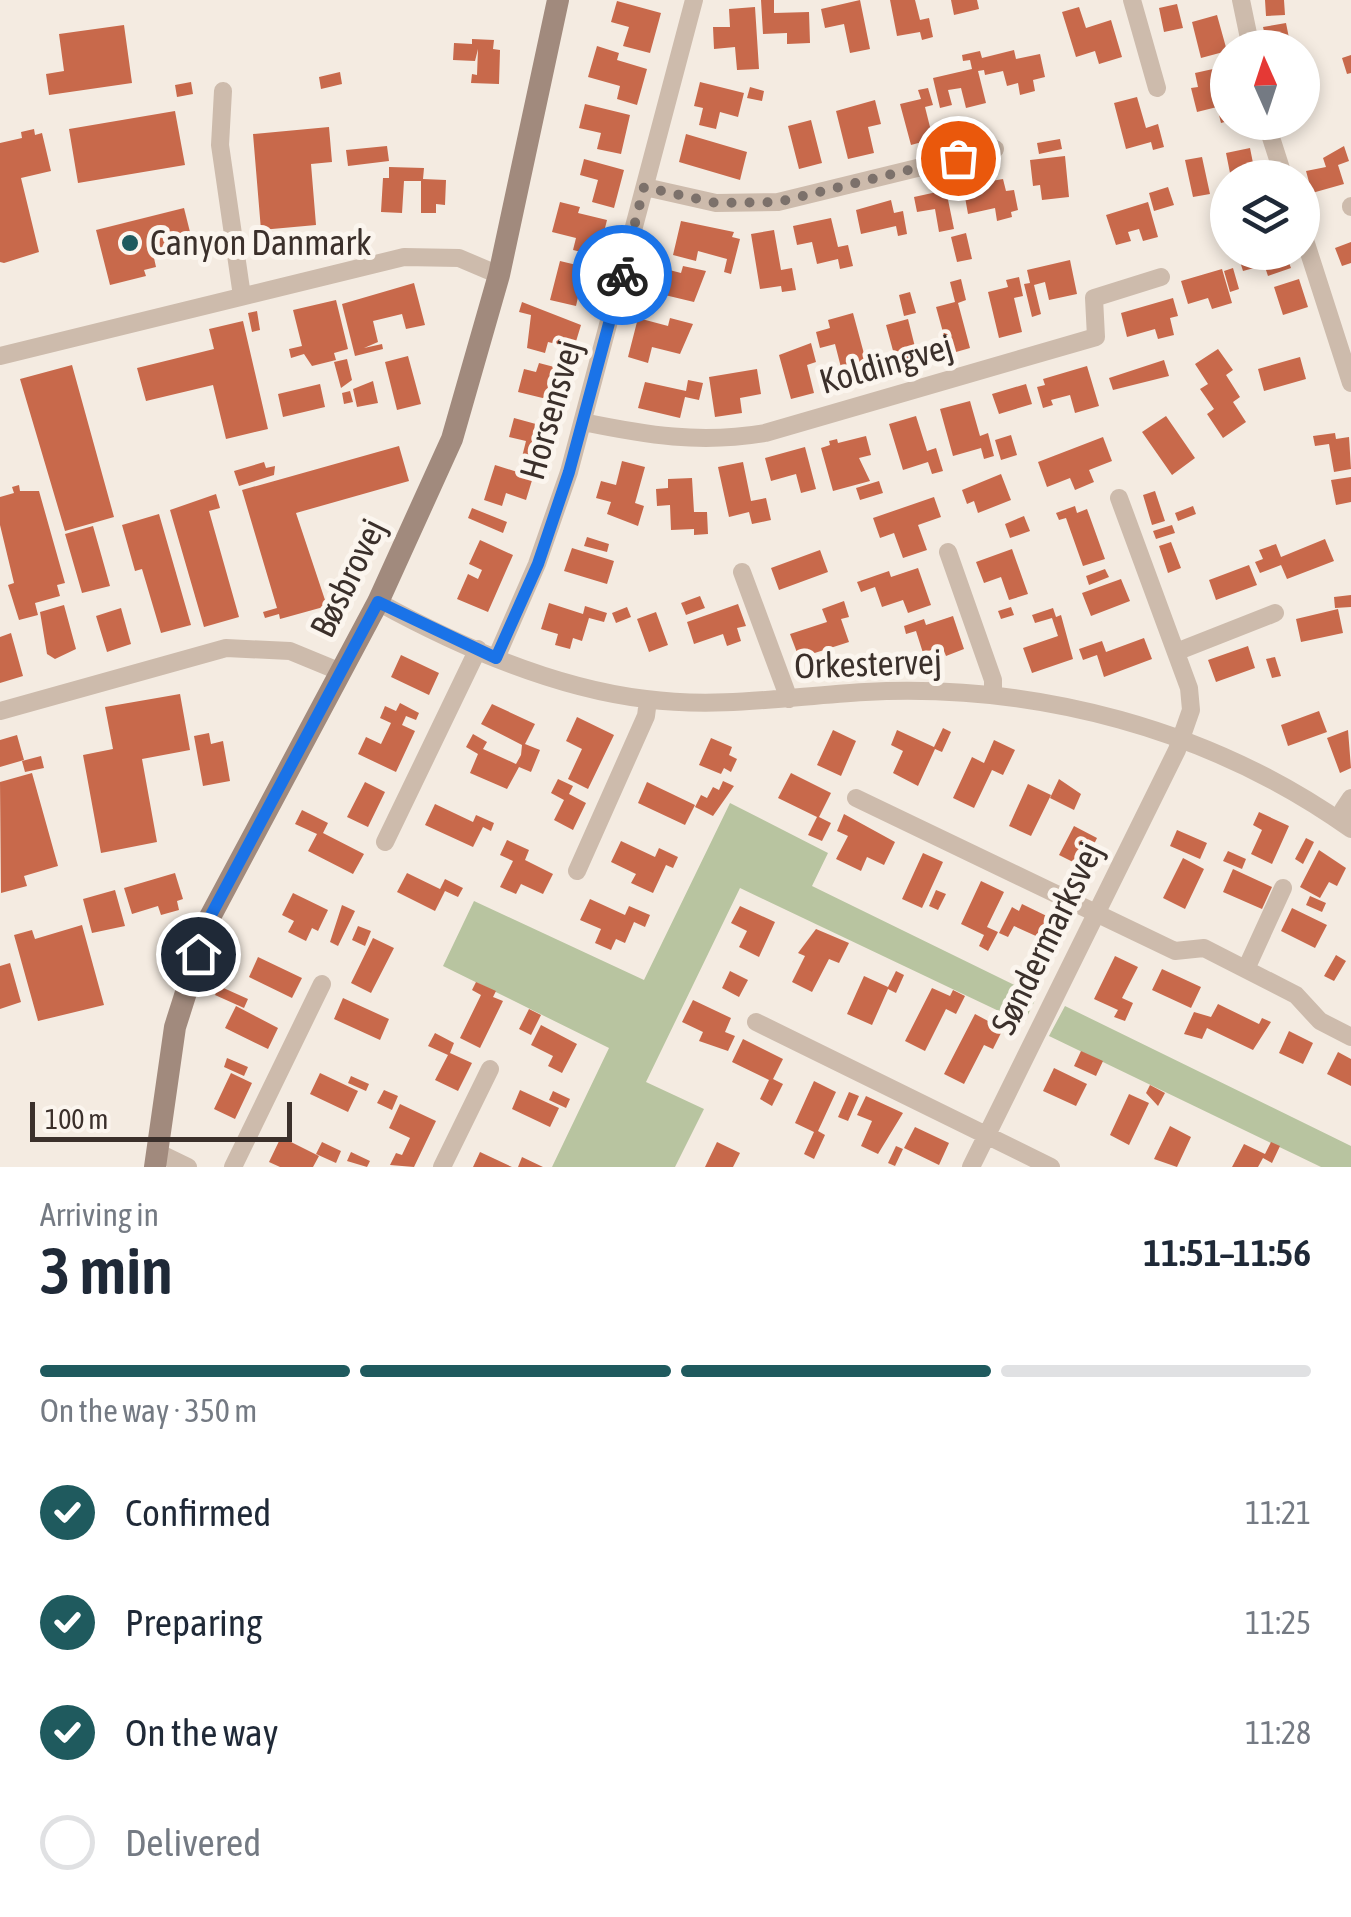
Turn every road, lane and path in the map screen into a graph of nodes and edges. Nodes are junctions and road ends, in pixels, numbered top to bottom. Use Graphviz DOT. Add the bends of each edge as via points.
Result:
graph roads {
  1 [pos="558,0"];
  2 [pos="694,0"];
  3 [pos="1132,0"];
  4 [pos="1241,0"];
  5 [pos="1247,30"];
  6 [pos="1158,88"];
  7 [pos="223,91"];
  8 [pos="995,149"];
  9 [pos="644,187"];
  10 [pos="1316,270"];
  11 [pos="499,274"];
  12 [pos="1161,276"];
  13 [pos="242,296"];
  14 [pos="0,356"];
  15 [pos="1348,357"];
  16 [pos="1351,383"];
  17 [pos="583,422"];
  18 [pos="1119,498"];
  19 [pos="948,552"];
  20 [pos="742,572"];
  21 [pos="378,602"];
  22 [pos="1275,613"];
  23 [pos="478,649"];
  24 [pos="1176,652"];
  25 [pos="496,658"];
  26 [pos="341,672"];
  27 [pos="993,695"];
  28 [pos="648,700"];
  29 [pos="789,700"];
  30 [pos="0,711"];
  31 [pos="1181,739"];
  32 [pos="856,798"];
  33 [pos="1351,798"];
  34 [pos="1349,825"];
  35 [pos="385,842"];
  36 [pos="576,871"];
  37 [pos="1283,888"];
  38 [pos="1094,914"];
  39 [pos="1246,969"];
  40 [pos="322,984"];
  41 [pos="756,1022"];
  42 [pos="1351,1036"];
  43 [pos="490,1069"];
  44 [pos="986,1137"];
  45 [pos="156,1159"];
  46 [pos="188,1167"];
  47 [pos="232,1167"];
  48 [pos="442,1167"];
  49 [pos="971,1167"];
  50 [pos="1050,1167"];
  1 -- 11 [label="street, Bøsbrovej"];
  2 -- 9 [label="street, Horsensvej"];
  3 -- 6 [label="street"];
  4 -- 5 [label="street"];
  7 -- 13 [label="street" via="220,145"];
  8 -- 9 [label="street" via="778,202 716,203"];
  9 -- 17 [label="street, Horsensvej"];
  10 -- 15 [label="street"];
  11 -- 13 [label="street" via="460,258 404,257"];
  11 -- 21 [label="street, Bøsbrovej" via="452,438"];
  12 -- 17 [label="street, Koldingvej" via="1094,298 1096,337 764,433 714,442"];
  13 -- 14 [label="street"];
  15 -- 16 [label="street"];
  17 -- 25 [label="street, Horsensvej" via="538,564"];
  18 -- 24 [label="street, Søndermarksvej"];
  19 -- 27 [label="street"];
  20 -- 29 [label="street"];
  21 -- 23 [label="street, Orkestervej"];
  21 -- 26 [label="street, Bøsbrovej"];
  22 -- 24 [label="street"];
  23 -- 25 [label="street, Orkestervej"];
  23 -- 35 [label="street"];
  24 -- 31 [label="street, Søndermarksvej" via="1191,710"];
  25 -- 28 [label="street, Orkestervej"];
  26 -- 30 [label="street" via="290,651 226,648"];
  26 -- 45 [label="street, Bøsbrovej" via="210,917 175,1027"];
  27 -- 29 [label="street, Orkestervej" via="901,691"];
  27 -- 31 [label="street, Orkestervej" via="1078,709"];
  28 -- 29 [label="street, Orkestervej"];
  28 -- 36 [label="street"];
  31 -- 34 [label="street, Orkestervej" via="1251,769"];
  31 -- 38 [label="street, Søndermarksvej"];
  32 -- 38 [label="street"];
  33 -- 34 [label="street" via="1343,810"];
  37 -- 39 [label="street"];
  38 -- 39 [label="street" via="1176,951 1204,948"];
  38 -- 44 [label="street, Søndermarksvej"];
  39 -- 42 [label="street"];
  40 -- 47 [label="street"];
  41 -- 44 [label="street"];
  43 -- 48 [label="street"];
  44 -- 49 [label="street, Søndermarksvej"];
  44 -- 50 [label="street"];
  45 -- 46 [label="street"];
}
